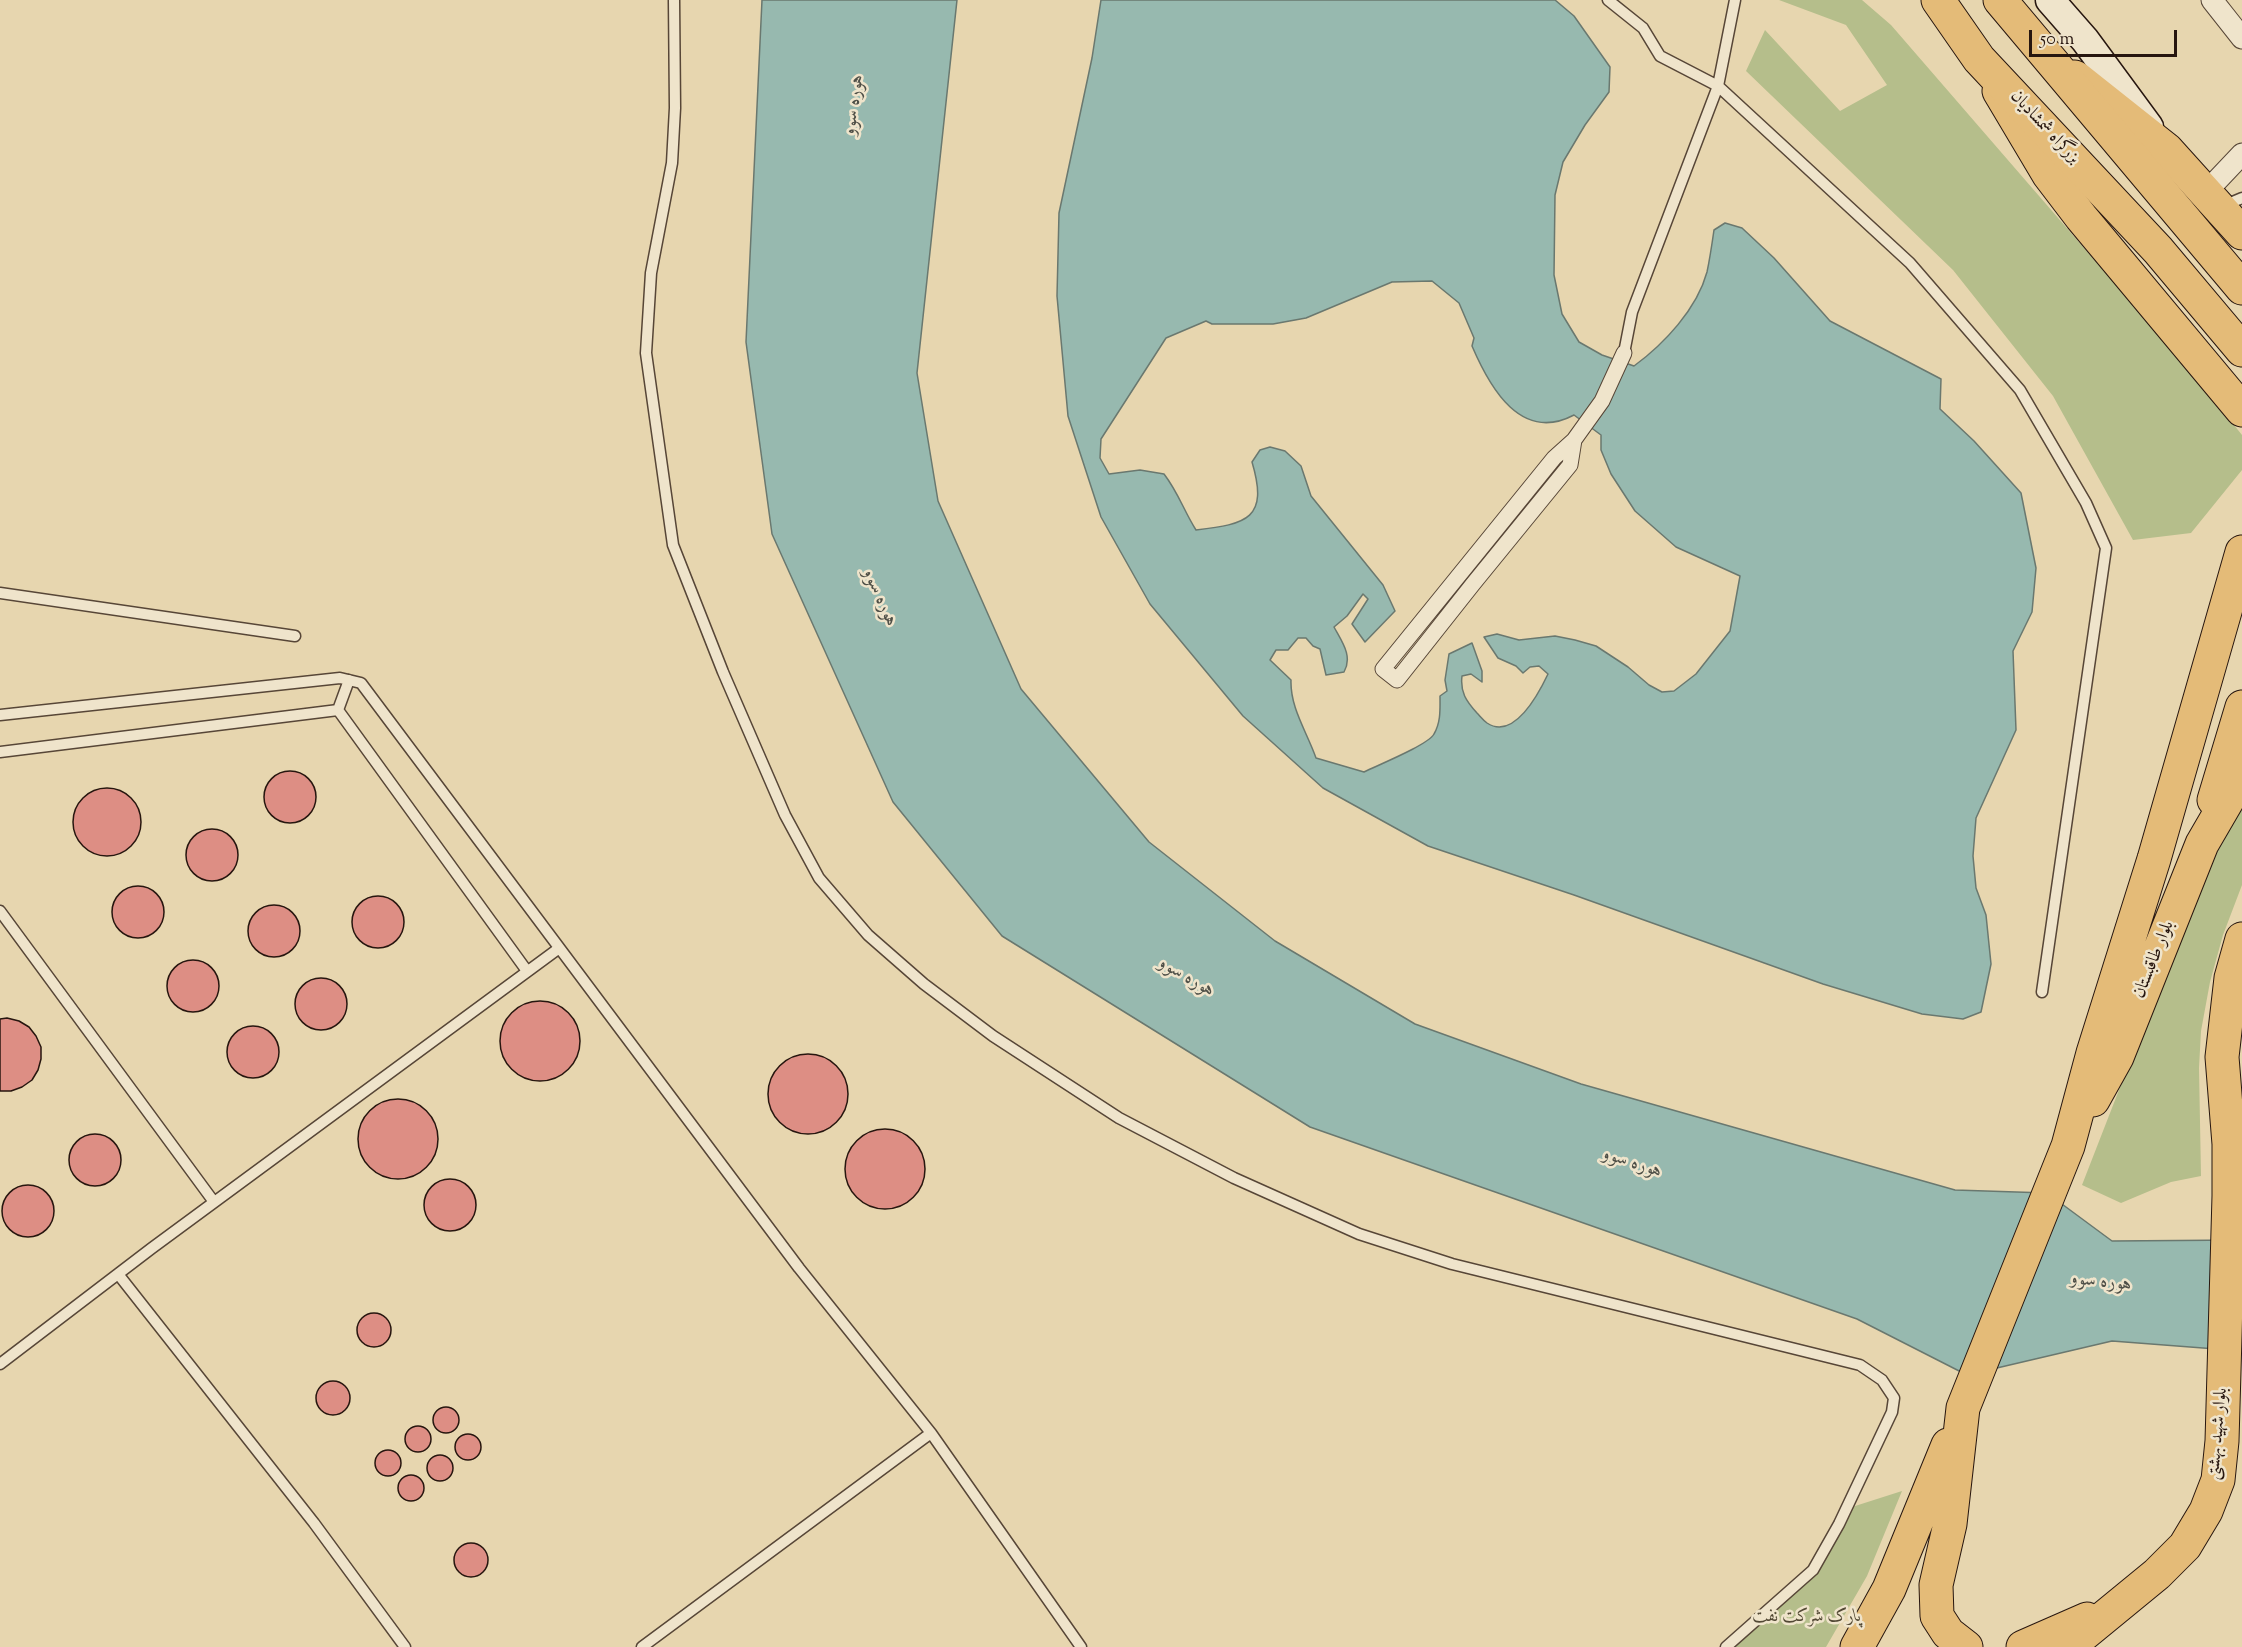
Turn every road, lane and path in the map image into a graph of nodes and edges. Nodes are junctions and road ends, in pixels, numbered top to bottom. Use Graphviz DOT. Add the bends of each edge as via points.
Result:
graph roads {
  1 [pos="674,0"];
  2 [pos="1608,0"];
  3 [pos="1735,0"];
  4 [pos="1938,0"];
  5 [pos="2000,0"];
  6 [pos="2212,0"];
  7 [pos="2058,9"];
  8 [pos="2242,38"];
  9 [pos="2045,52"];
  10 [pos="1979,58"];
  11 [pos="1718,86"];
  12 [pos="2167,150"];
  13 [pos="2242,154"];
  14 [pos="2223,199"];
  15 [pos="2242,233"];
  16 [pos="2242,288"];
  17 [pos="2242,350"];
  18 [pos="1624,353"];
  19 [pos="2242,410"];
  20 [pos="1574,440"];
  21 [pos="2242,552"];
  22 [pos="0,593"];
  23 [pos="295,636"];
  24 [pos="349,680"];
  25 [pos="2242,707"];
  26 [pos="338,710"];
  27 [pos="0,716"];
  28 [pos="0,752"];
  29 [pos="2242,775"];
  30 [pos="2202,844"];
  31 [pos="0,911"];
  32 [pos="2242,939"];
  33 [pos="558,949"];
  34 [pos="527,971"];
  35 [pos="2042,992"];
  36 [pos="2242,1089"];
  37 [pos="2229,1144"];
  38 [pos="2068,1146"];
  39 [pos="214,1202"];
  40 [pos="118,1274"];
  41 [pos="0,1364"];
  42 [pos="1963,1407"];
  43 [pos="930,1433"];
  44 [pos="2120,1605"];
  45 [pos="405,1647"];
  46 [pos="642,1647"];
  47 [pos="1081,1647"];
  48 [pos="1726,1647"];
  49 [pos="1857,1647"];
  50 [pos="1966,1647"];
  51 [pos="2023,1647"];
  52 [pos="2068,1647"];
  1 -- 48 [label="lane" via="672,163 651,273 646,353 673,544 775,793 819,879 876,942 993,1036 1119,1118 1234,1178 1359,1234 1431,1257 1860,1365 1882,1380 1894,1398 1892,1412 1813,1570"];
  2 -- 11 [label="lane" via="1643,28 1660,56"];
  3 -- 11 [label="lane"];
  4 -- 10 [label="main road, بزرگراه شمشادیان"];
  5 -- 9 [label="main road"];
  6 -- 8 [label="street"];
  7 -- 9 [label="main road"];
  7 -- 12 [label="main road"];
  9 -- 12 [label="main road"];
  9 -- 16 [label="main road"];
  10 -- 17 [label="main road, بزرگراه شمشادیان" via="2158,250"];
  10 -- 19 [label="main road" via="2049,175"];
  11 -- 18 [label="lane" via="1632,312"];
  11 -- 35 [label="lane" via="1910,263 2020,390 2086,503 2106,548"];
  12 -- 14 [label="main road"];
  13 -- 14 [label="street"];
  14 -- 15 [label="main road"];
  18 -- 20 [label="street" via="1602,400"];
  20 -- 20 [label="street" via="1554,458 1383,669 1397,680 1570,465"];
  21 -- 38 [label="main road"];
  22 -- 23 [label="lane"];
  24 -- 26 [label="lane"];
  24 -- 27 [label="lane"];
  24 -- 33 [label="lane" via="361,683"];
  25 -- 30 [label="main road"];
  26 -- 28 [label="lane"];
  26 -- 34 [label="lane"];
  29 -- 30 [label="main road, بلوار طاقبستان"];
  30 -- 38 [label="main road, بلوار طاقبستان" via="2117,1057"];
  31 -- 39 [label="lane"];
  32 -- 37 [label="main road" via="2231,978 2222,1057"];
  33 -- 34 [label="lane"];
  33 -- 43 [label="lane" via="799,1268"];
  34 -- 39 [label="lane"];
  36 -- 37 [label="main road"];
  37 -- 44 [label="main road, بلوار شهید بهشتی" via="2218,1480 2206,1511 2185,1546"];
  38 -- 42 [label="main road"];
  39 -- 40 [label="lane"];
  40 -- 41 [label="lane"];
  40 -- 45 [label="lane" via="314,1523"];
  42 -- 49 [label="main road" via="1889,1589"];
  42 -- 50 [label="main road" via="1950,1524 1936,1585 1937,1616 1948,1633"];
  43 -- 46 [label="lane"];
  43 -- 47 [label="lane"];
  44 -- 51 [label="main road"];
  44 -- 52 [label="main road, بلوار شهید بهشتی"];
}
